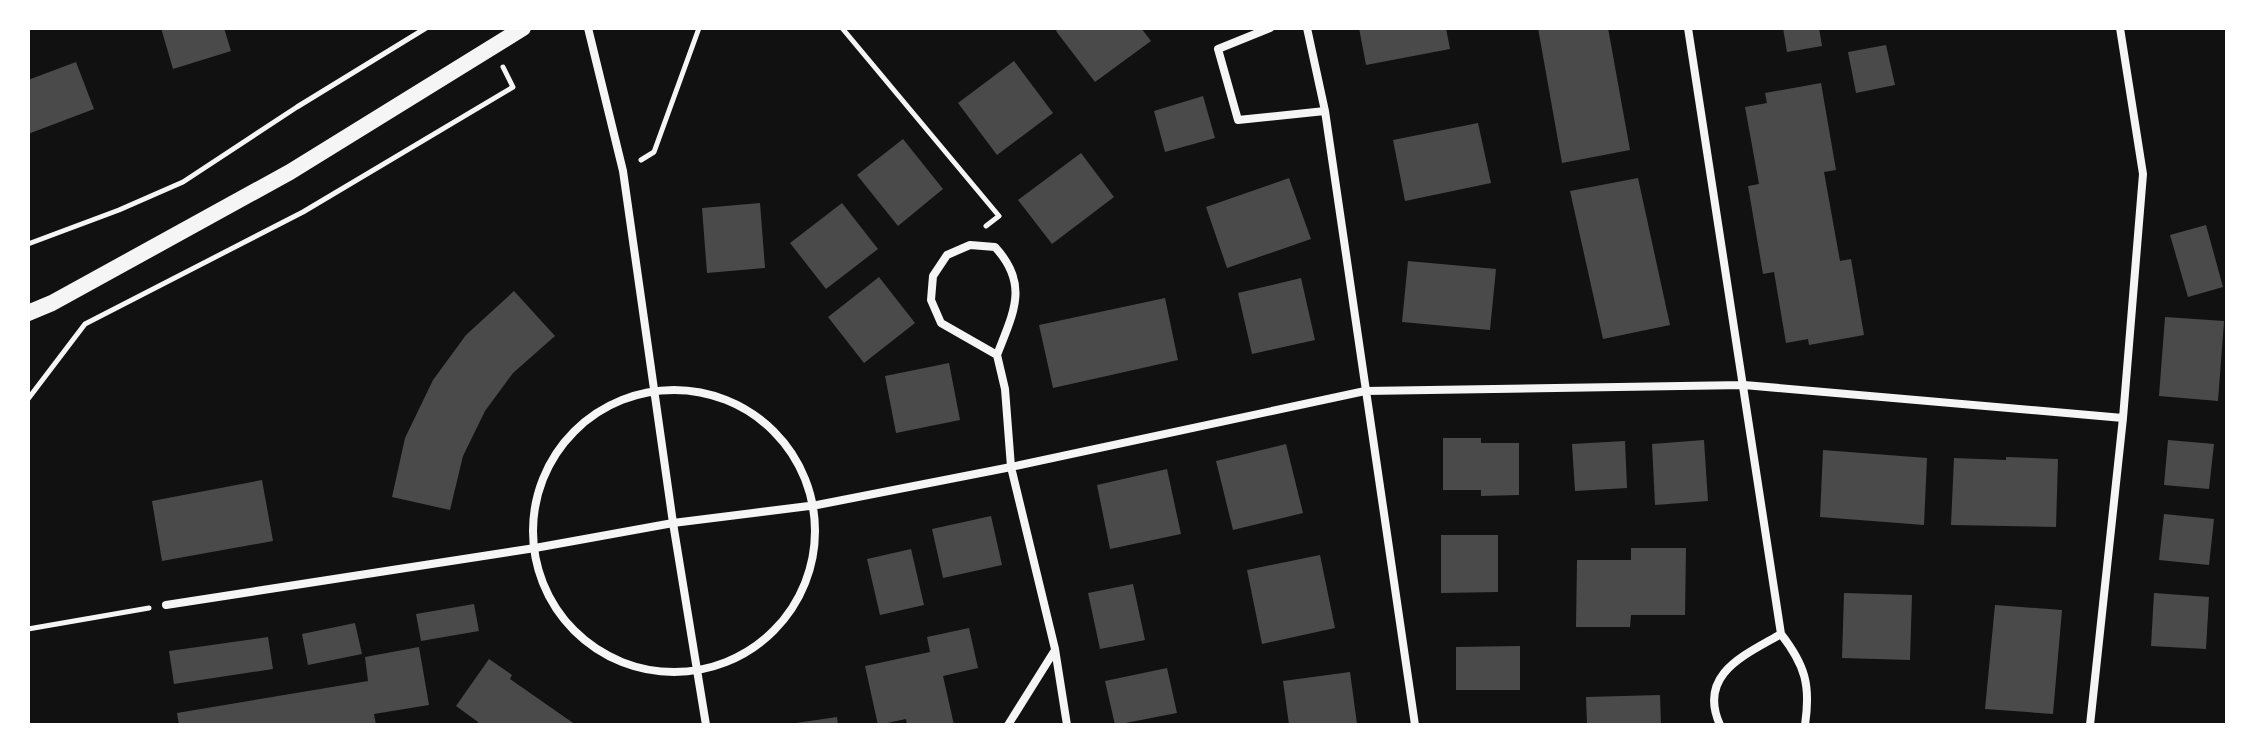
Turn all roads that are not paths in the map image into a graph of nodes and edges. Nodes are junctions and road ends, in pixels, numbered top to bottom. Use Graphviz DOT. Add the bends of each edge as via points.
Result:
graph roads {
  1 [pos="523,28"];
  2 [pos="588,28"];
  3 [pos="1270,28"];
  4 [pos="1307,28"];
  5 [pos="1688,28"];
  6 [pos="2120,28"];
  7 [pos="1325,111"];
  8 [pos="28,313"];
  9 [pos="997,355"];
  10 [pos="1744,385"];
  11 [pos="652,387"];
  12 [pos="1365,391"];
  13 [pos="2123,418"];
  14 [pos="1011,467"];
  15 [pos="817,505"];
  16 [pos="673,523"];
  17 [pos="535,548"];
  18 [pos="166,605"];
  19 [pos="1781,634"];
  20 [pos="1055,649"];
  21 [pos="697,670"];
  22 [pos="706,725"];
  23 [pos="1008,725"];
  24 [pos="1067,725"];
  25 [pos="1415,725"];
  26 [pos="1720,725"];
  27 [pos="1805,725"];
  28 [pos="2090,725"];
  1 -- 8 [label="main road" via="290,172"];
  2 -- 11 [label="street" via="623,171"];
  3 -- 7 [label="street" via="1218,49 1238,120"];
  4 -- 7 [label="street"];
  5 -- 10 [label="street"];
  6 -- 13 [label="street" via="2143,174"];
  7 -- 12 [label="street"];
  9 -- 9 [label="street" via="941,323 931,300 933,276 947,255 970,245 995,247 1015,280 1016,303"];
  9 -- 14 [label="street"];
  10 -- 12 [label="street"];
  10 -- 13 [label="street"];
  10 -- 19 [label="street"];
  11 -- 15 [label="street" via="712,392 784,438"];
  11 -- 16 [label="street"];
  11 -- 17 [label="street" via="584,422 568,436 541,480 532,515"];
  12 -- 14 [label="street"];
  12 -- 25 [label="street"];
  13 -- 28 [label="street"];
  14 -- 15 [label="street"];
  14 -- 20 [label="street"];
  15 -- 16 [label="street"];
  15 -- 21 [label="street" via="810,579 766,643"];
  16 -- 17 [label="street"];
  16 -- 21 [label="street"];
  17 -- 18 [label="street"];
  17 -- 21 [label="street" via="544,582 559,609 607,657 648,673"];
  19 -- 26 [label="street" via="1725,670 1713,696"];
  19 -- 27 [label="street" via="1799,658 1808,702"];
  20 -- 23 [label="street"];
  20 -- 24 [label="street"];
  21 -- 22 [label="street"];
}
